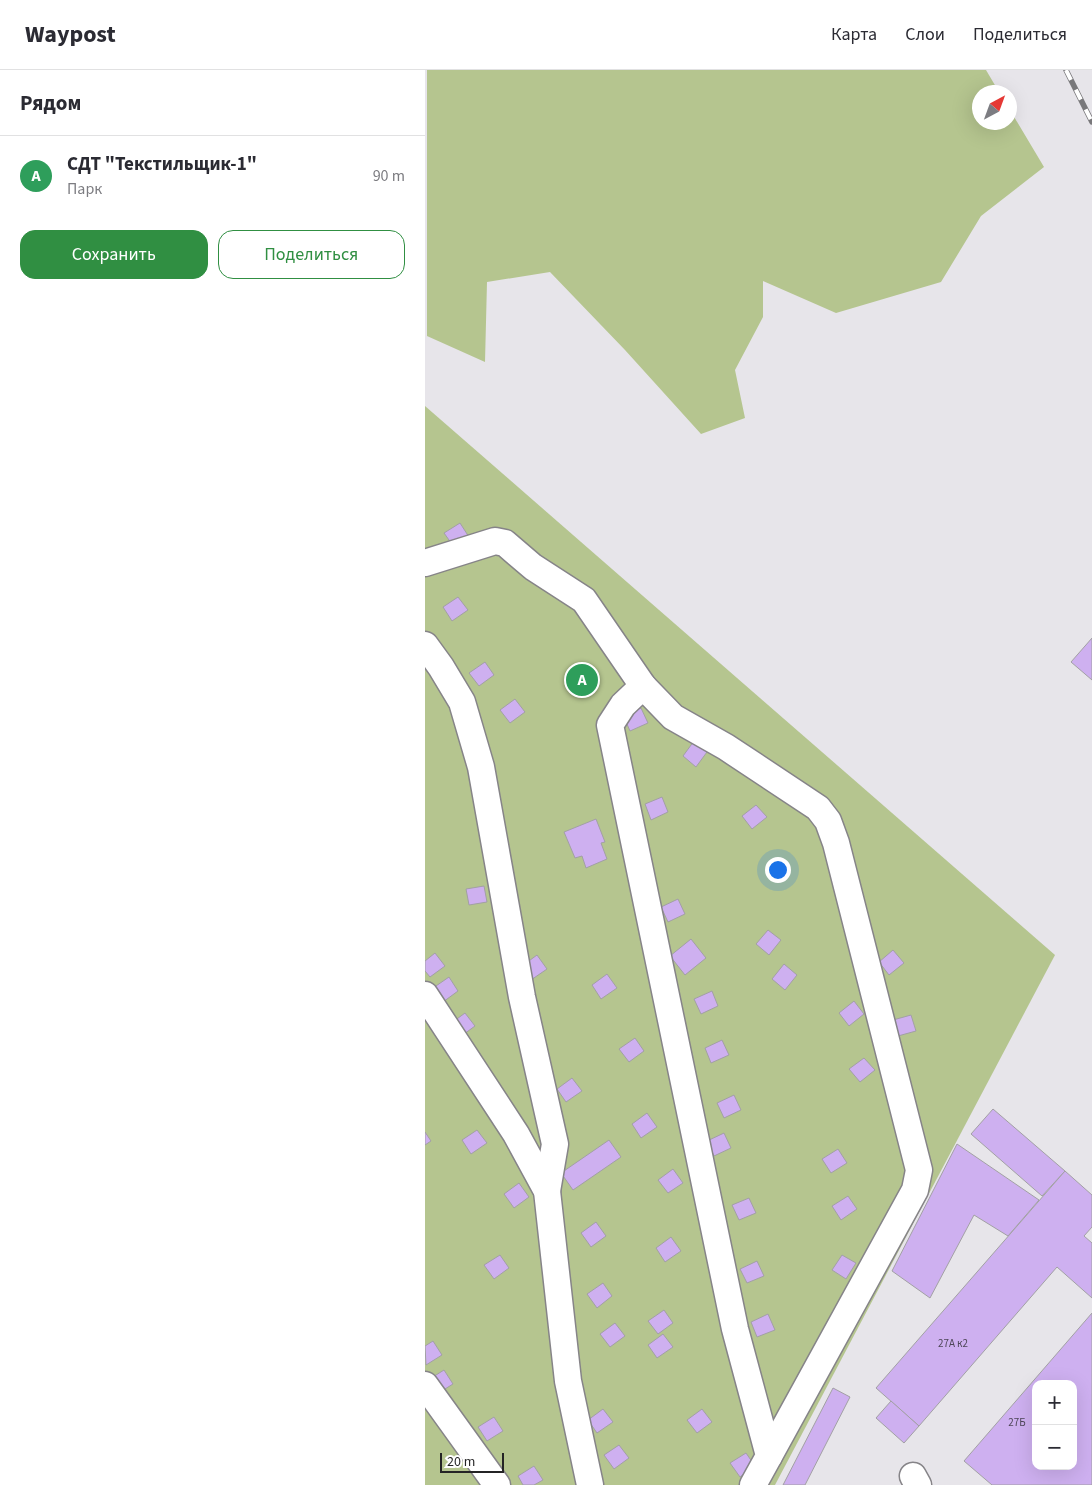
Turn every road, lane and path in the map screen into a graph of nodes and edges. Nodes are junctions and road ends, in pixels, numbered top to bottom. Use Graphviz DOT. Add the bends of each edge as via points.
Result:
graph roads {
  1 [pos="425,563"];
  2 [pos="425,645"];
  3 [pos="643,686"];
  4 [pos="425,995"];
  5 [pos="547,1191"];
  6 [pos="425,1385"];
  7 [pos="769,1456"];
  8 [pos="497,1485"];
  9 [pos="590,1485"];
  10 [pos="753,1485"];
  1 -- 3 [label="lane" via="495,541 505,544 533,567 584,600"];
  2 -- 5 [label="lane" via="462,702 481,767 522,997 555,1144"];
  3 -- 7 [label="lane" via="623,705 610,725 735,1329"];
  3 -- 7 [label="lane" via="673,717 803,797 828,821 919,1170 915,1190"];
  4 -- 5 [label="lane" via="517,1134"];
  5 -- 9 [label="lane" via="568,1381"];
  6 -- 8 [label="lane"];
  7 -- 10 [label="lane"];
}
